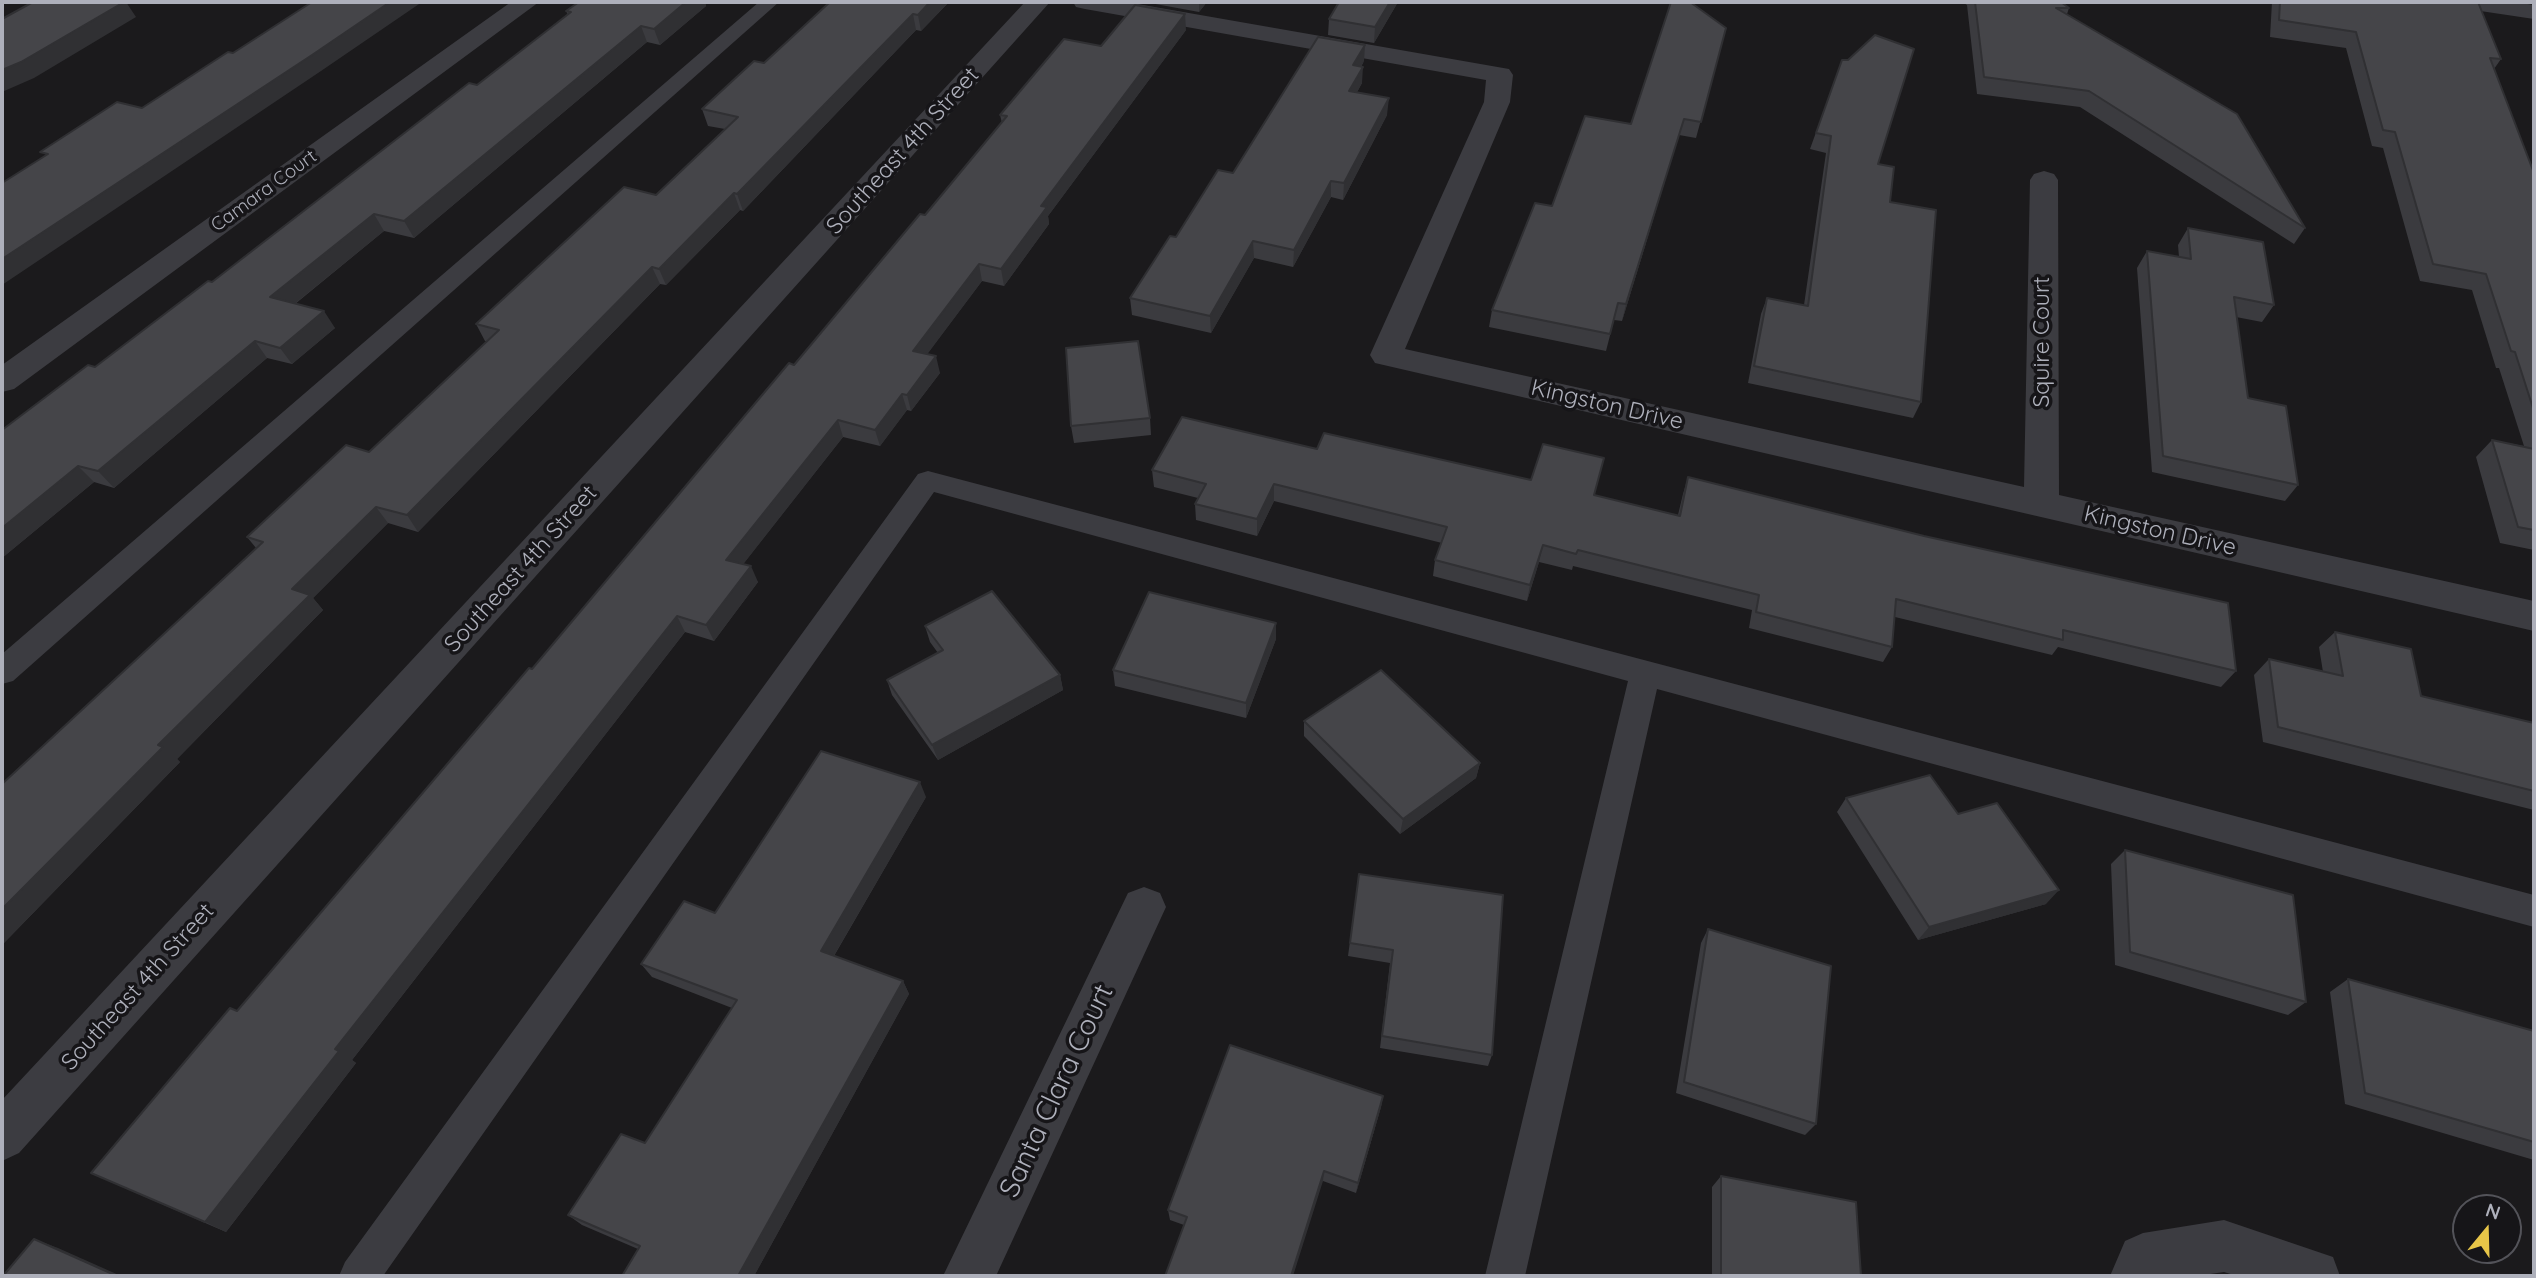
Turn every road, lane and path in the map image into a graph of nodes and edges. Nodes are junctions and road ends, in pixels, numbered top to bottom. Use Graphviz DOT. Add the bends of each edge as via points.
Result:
graph roads {
  1 [pos="527,2"];
  2 [pos="770,2"];
  3 [pos="1038,2"];
  4 [pos="1085,2"];
  5 [pos="2467,2"];
  6 [pos="2534,12"];
  7 [pos="2043,180"];
  8 [pos="2,381"];
  9 [pos="2041,504"];
  10 [pos="2534,616"];
  11 [pos="2,672"];
  12 [pos="1645,673"];
  13 [pos="1144,906"];
  14 [pos="2534,911"];
  15 [pos="2,1136"];
  16 [pos="359,1276"];
  17 [pos="969,1276"];
  18 [pos="1504,1276"];
  19 [pos="2136,1276"];
  20 [pos="2314,1276"];
  1 -- 8 [label="street, Camara Court"];
  2 -- 11 [label="lane"];
  3 -- 15 [label="street, Southeast 4th Street"];
  4 -- 9 [label="street, Kingston Drive" via="1500,75 1497,102 1386,355"];
  5 -- 6 [label="street"];
  7 -- 9 [label="street, Squire Court"];
  9 -- 10 [label="street, Kingston Drive"];
  12 -- 14 [label="lane"];
  12 -- 16 [label="lane" via="928,481"];
  12 -- 18 [label="lane"];
  13 -- 17 [label="street, Santa Clara Court"];
  19 -- 20 [label="street" via="2143,1259 2224,1246"];
}
